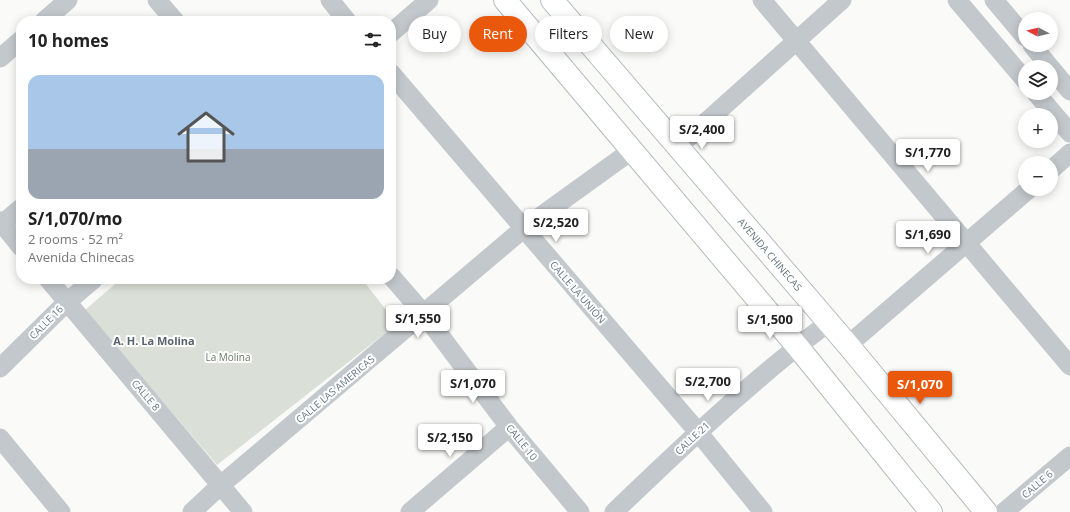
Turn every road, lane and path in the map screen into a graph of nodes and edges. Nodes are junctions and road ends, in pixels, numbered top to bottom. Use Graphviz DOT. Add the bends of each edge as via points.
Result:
graph roads {
  1 [pos="68,0"];
  2 [pos="157,0"];
  3 [pos="330,0"];
  4 [pos="429,0"];
  5 [pos="505,0"];
  6 [pos="552,0"];
  7 [pos="762,0"];
  8 [pos="842,0"];
  9 [pos="957,0"];
  10 [pos="994,0"];
  11 [pos="50,16"];
  12 [pos="171,16"];
  13 [pos="343,16"];
  14 [pos="396,29"];
  15 [pos="1018,29"];
  16 [pos="796,40"];
  17 [pos="16,44"];
  18 [pos="1038,52"];
  19 [pos="0,58"];
  20 [pos="1044,60"];
  21 [pos="1018,72"];
  22 [pos="1058,76"];
  23 [pos="396,79"];
  24 [pos="1070,91"];
  25 [pos="1042,100"];
  26 [pos="1070,133"];
  27 [pos="678,147"];
  28 [pos="631,151"];
  29 [pos="1070,154"];
  30 [pos="1058,164"];
  31 [pos="1021,196"];
  32 [pos="16,212"];
  33 [pos="1,222"];
  34 [pos="523,229"];
  35 [pos="16,241"];
  36 [pos="966,243"];
  37 [pos="396,282"];
  38 [pos="52,284"];
  39 [pos="88,284"];
  40 [pos="67,302"];
  41 [pos="424,314"];
  42 [pos="828,322"];
  43 [pos="848,345"];
  44 [pos="797,346"];
  45 [pos="1070,366"];
  46 [pos="0,368"];
  47 [pos="510,427"];
  48 [pos="698,432"];
  49 [pos="0,438"];
  50 [pos="1070,456"];
  51 [pos="222,484"];
  52 [pos="979,510"];
  53 [pos="61,512"];
  54 [pos="192,512"];
  55 [pos="244,512"];
  56 [pos="410,512"];
  57 [pos="580,512"];
  58 [pos="614,512"];
  59 [pos="763,512"];
  60 [pos="931,512"];
  61 [pos="1004,512"];
  1 -- 11 [label="street"];
  2 -- 12 [label="street"];
  3 -- 13 [label="street"];
  4 -- 14 [label="street"];
  5 -- 28 [label="main road"];
  6 -- 27 [label="main road, AVENIDA CHINECAS"];
  7 -- 16 [label="street"];
  8 -- 16 [label="street"];
  9 -- 21 [label="street"];
  10 -- 15 [label="street"];
  16 -- 27 [label="street"];
  16 -- 36 [label="street"];
  17 -- 19 [label="street"];
  18 -- 20 [label="street"];
  22 -- 24 [label="street"];
  23 -- 34 [label="street, CALLE LA UNIÓN"];
  25 -- 26 [label="street"];
  27 -- 42 [label="main road, AVENIDA CHINECAS"];
  28 -- 34 [label="street, CALLE LAS AMERICAS"];
  28 -- 44 [label="main road"];
  29 -- 30 [label="street"];
  31 -- 36 [label="street"];
  32 -- 33 [label="street"];
  33 -- 35 [label="street"];
  34 -- 41 [label="street, CALLE LAS AMERICAS"];
  34 -- 48 [label="street, CALLE LA UNIÓN"];
  36 -- 43 [label="street"];
  36 -- 45 [label="street"];
  37 -- 41 [label="street, CALLE 10"];
  38 -- 40 [label="street, CALLE 8"];
  39 -- 40 [label="street, CALLE 16"];
  40 -- 46 [label="street, CALLE 16"];
  40 -- 51 [label="street, CALLE 8"];
  41 -- 47 [label="street, CALLE 10"];
  41 -- 51 [label="street, CALLE LAS AMERICAS"];
  42 -- 43 [label="main road, AVENIDA CHINECAS"];
  42 -- 44 [label="street, CALLE 21"];
  43 -- 52 [label="main road, AVENIDA CHINECAS"];
  44 -- 48 [label="street, CALLE 21"];
  44 -- 60 [label="main road"];
  47 -- 56 [label="street"];
  47 -- 57 [label="street, CALLE 10"];
  48 -- 58 [label="street, CALLE 21"];
  48 -- 59 [label="street, CALLE LA UNIÓN"];
  49 -- 53 [label="street"];
  50 -- 61 [label="street, CALLE 6"];
  51 -- 54 [label="street, CALLE LAS AMERICAS"];
  51 -- 55 [label="street, CALLE 8"];
}
